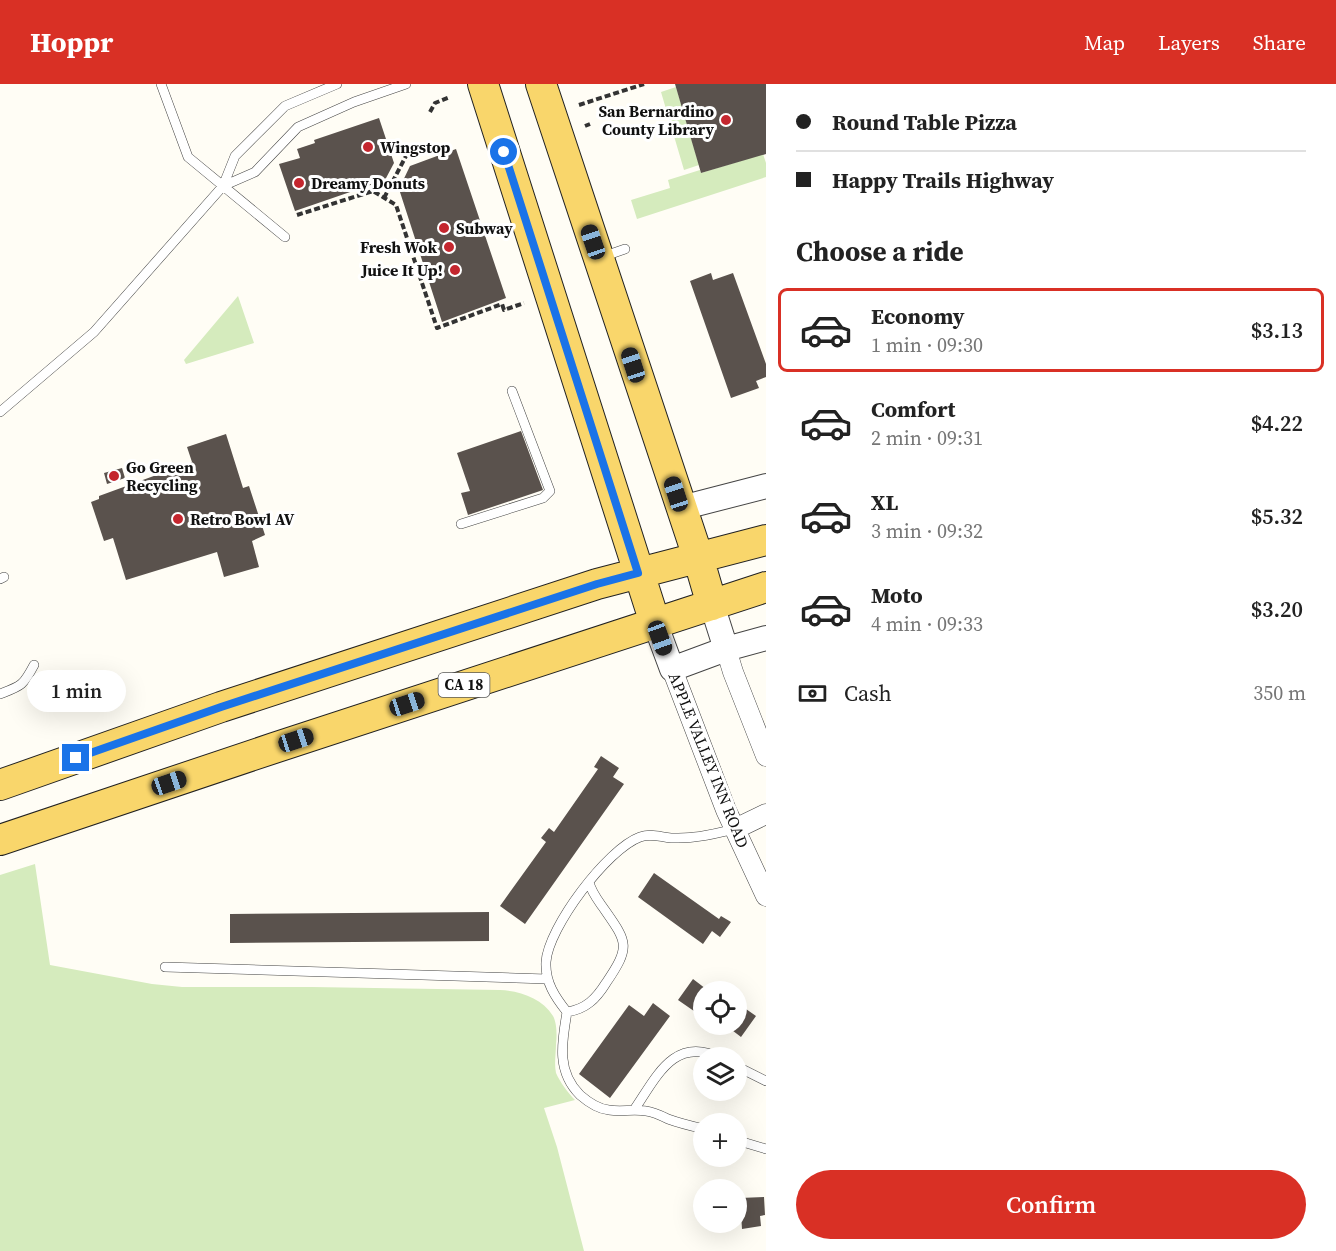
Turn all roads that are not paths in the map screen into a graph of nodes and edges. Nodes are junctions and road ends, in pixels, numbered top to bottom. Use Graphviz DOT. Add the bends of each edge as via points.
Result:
graph roads {
  1 [pos="161,84"];
  2 [pos="337,84"];
  3 [pos="406,84"];
  4 [pos="483,84"];
  5 [pos="541,84"];
  6 [pos="223,186"];
  7 [pos="285,237"];
  8 [pos="512,391"];
  9 [pos="0,412"];
  10 [pos="766,486"];
  11 [pos="681,508"];
  12 [pos="461,524"];
  13 [pos="766,540"];
  14 [pos="698,557"];
  15 [pos="638,573"];
  16 [pos="766,587"];
  17 [pos="712,606"];
  18 [pos="655,622"];
  19 [pos="766,638"];
  20 [pos="726,649"];
  21 [pos="34,665"];
  22 [pos="672,669"];
  23 [pos="0,694"];
  24 [pos="766,756"];
  25 [pos="4,779"];
  26 [pos="766,814"];
  27 [pos="735,829"];
  28 [pos="0,840"];
  29 [pos="590,882"];
  30 [pos="766,896"];
  31 [pos="165,967"];
  32 [pos="547,979"];
  33 [pos="567,1012"];
  34 [pos="693,1051"];
  35 [pos="747,1072"];
  36 [pos="766,1081"];
  37 [pos="634,1110"];
  38 [pos="693,1127"];
  39 [pos="747,1143"];
  40 [pos="766,1149"];
  1 -- 6 [label="lane" via="188,157"];
  2 -- 6 [label="lane" via="285,106 235,156"];
  3 -- 6 [label="lane" via="298,127 255,172"];
  4 -- 15 [label="main road"];
  5 -- 11 [label="main road" via="611,253"];
  6 -- 7 [label="lane"];
  6 -- 9 [label="lane" via="94,332"];
  8 -- 12 [label="lane" via="550,491 543,498"];
  10 -- 11 [label="street"];
  11 -- 14 [label="main road"];
  13 -- 14 [label="main road"];
  14 -- 15 [label="main road"];
  14 -- 17 [label="main road"];
  15 -- 18 [label="main road"];
  15 -- 25 [label="main road"];
  16 -- 17 [label="main road, CA 18"];
  17 -- 18 [label="main road, CA 18"];
  17 -- 20 [label="street"];
  18 -- 22 [label="street, APPLE VALLEY INN ROAD"];
  18 -- 28 [label="main road, CA 18"];
  19 -- 20 [label="street"];
  20 -- 22 [label="street"];
  20 -- 24 [label="street"];
  21 -- 23 [label="lane" via="21,686"];
  22 -- 27 [label="street, APPLE VALLEY INN ROAD"];
  26 -- 27 [label="street"];
  27 -- 29 [label="lane" via="696,837 640,837 614,854"];
  27 -- 30 [label="street, APPLE VALLEY INN ROAD"];
  29 -- 32 [label="lane" via="552,939 546,962"];
  29 -- 33 [label="lane" via="619,931 624,950 610,978 592,1001"];
  31 -- 32 [label="lane"];
  32 -- 33 [label="lane"];
  33 -- 37 [label="lane" via="562,1056 576,1091 606,1110"];
  34 -- 37 [label="lane" via="670,1060"];
  35 -- 36 [label="lane"];
  37 -- 38 [label="lane"];
  39 -- 40 [label="lane"];
}
